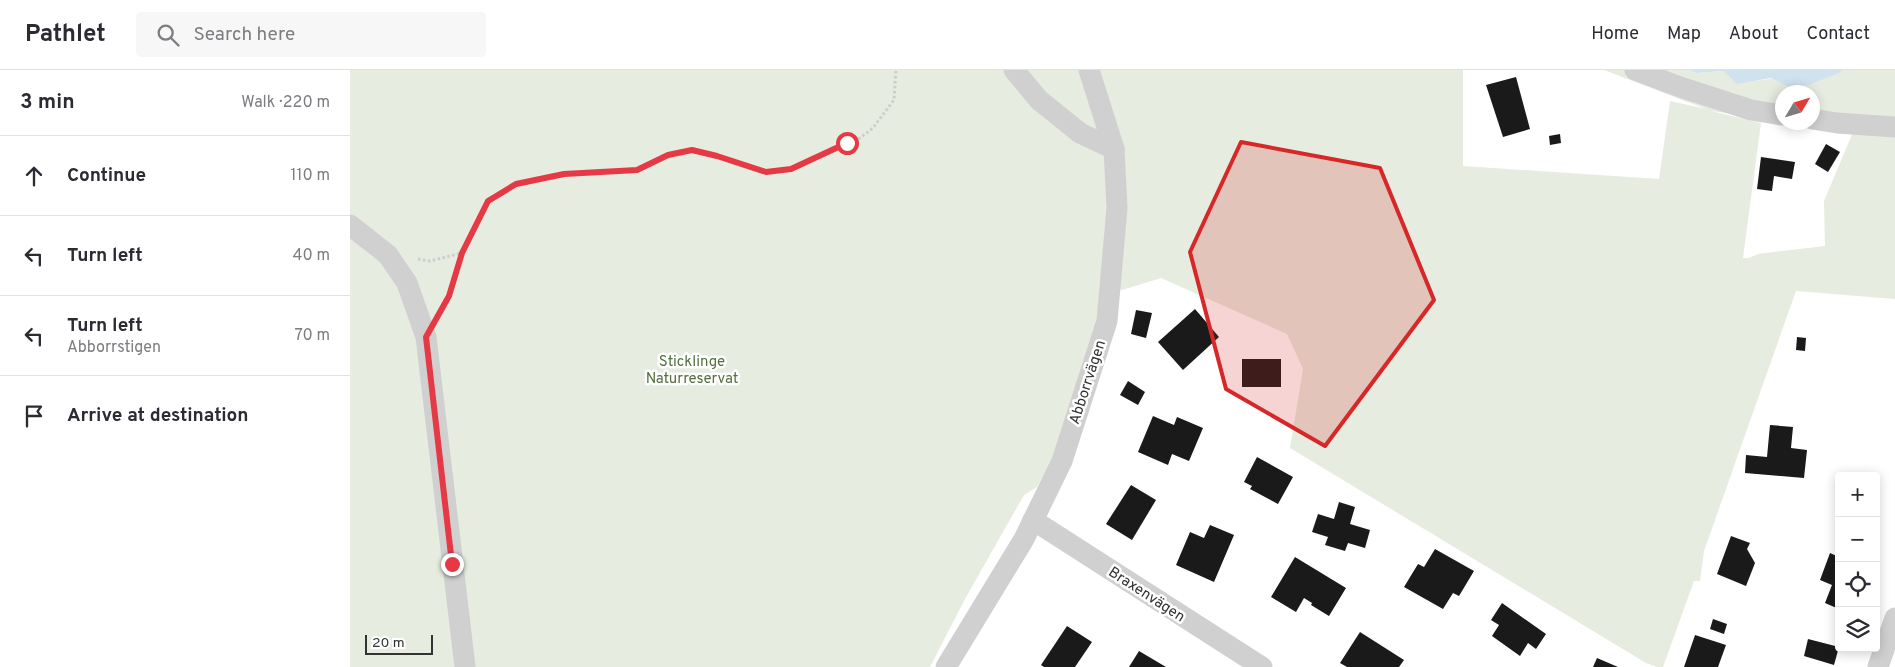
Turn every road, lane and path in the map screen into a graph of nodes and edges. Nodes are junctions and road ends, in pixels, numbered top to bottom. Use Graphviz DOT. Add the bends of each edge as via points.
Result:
graph roads {
  1 [pos="896,70"];
  2 [pos="1014,70"];
  3 [pos="1090,70"];
  4 [pos="1635,70"];
  5 [pos="1775,114"];
  6 [pos="1820,120"];
  7 [pos="1895,127"];
  8 [pos="1114,149"];
  9 [pos="350,225"];
  10 [pos="462,253"];
  11 [pos="388,255"];
  12 [pos="426,337"];
  13 [pos="1033,520"];
  14 [pos="1895,618"];
  15 [pos="465,667"];
  16 [pos="946,667"];
  17 [pos="1262,667"];
  18 [pos="1878,667"];
  1 -- 10 [label="path" via="894,100 874,128 860,138 791,169 766,172 692,150 668,155 637,170 564,174 516,184 488,201"];
  2 -- 8 [label="street" via="1039,100 1080,133"];
  3 -- 8 [label="street, Abborrvägen"];
  4 -- 5 [label="street" via="1751,110"];
  6 -- 7 [label="street"];
  8 -- 13 [label="street, Abborrvägen" via="1117,208 1107,321 1062,461"];
  9 -- 11 [label="street"];
  10 -- 11 [label="path" via="430,261"];
  10 -- 12 [label="path" via="449,296"];
  11 -- 12 [label="street" via="408,283"];
  12 -- 15 [label="street"];
  13 -- 16 [label="street, Abborrvägen"];
  13 -- 17 [label="street, Braxenvägen"];
  14 -- 18 [label="street"];
}
